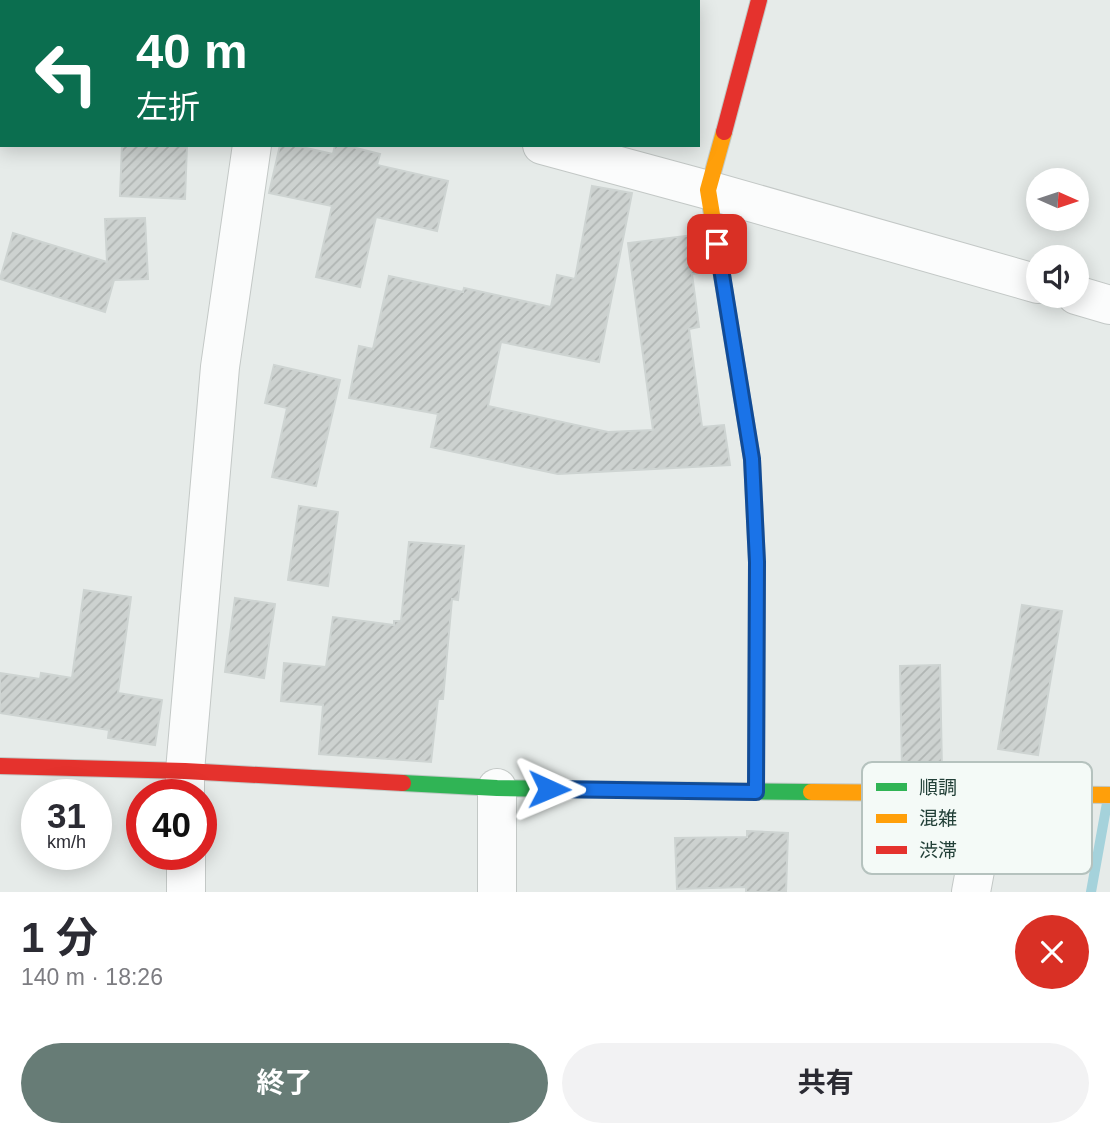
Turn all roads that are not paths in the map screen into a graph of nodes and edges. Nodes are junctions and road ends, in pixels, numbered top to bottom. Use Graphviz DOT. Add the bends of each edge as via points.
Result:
graph roads {
  1 [pos="759,0"];
  2 [pos="253,147"];
  3 [pos="549,147"];
  4 [pos="708,190"];
  5 [pos="1026,281"];
  6 [pos="1089,299"];
  7 [pos="1110,305"];
  8 [pos="0,766"];
  9 [pos="141,779"];
  10 [pos="185,779"];
  11 [pos="217,784"];
  12 [pos="498,788"];
  13 [pos="756,792"];
  14 [pos="862,793"];
  15 [pos="1092,795"];
  16 [pos="1110,795"];
  17 [pos="186,870"];
  18 [pos="974,874"];
  19 [pos="186,892"];
  20 [pos="497,892"];
  21 [pos="971,892"];
  1 -- 4 [label="street"];
  2 -- 10 [label="street" via="220,367"];
  3 -- 4 [label="street"];
  4 -- 5 [label="street"];
  4 -- 13 [label="street" via="752,459 757,562"];
  6 -- 7 [label="street"];
  8 -- 9 [label="street"];
  11 -- 12 [label="street"];
  12 -- 13 [label="street"];
  12 -- 20 [label="street"];
  13 -- 14 [label="street"];
  15 -- 16 [label="street"];
  17 -- 19 [label="street"];
  18 -- 21 [label="street"];
}
